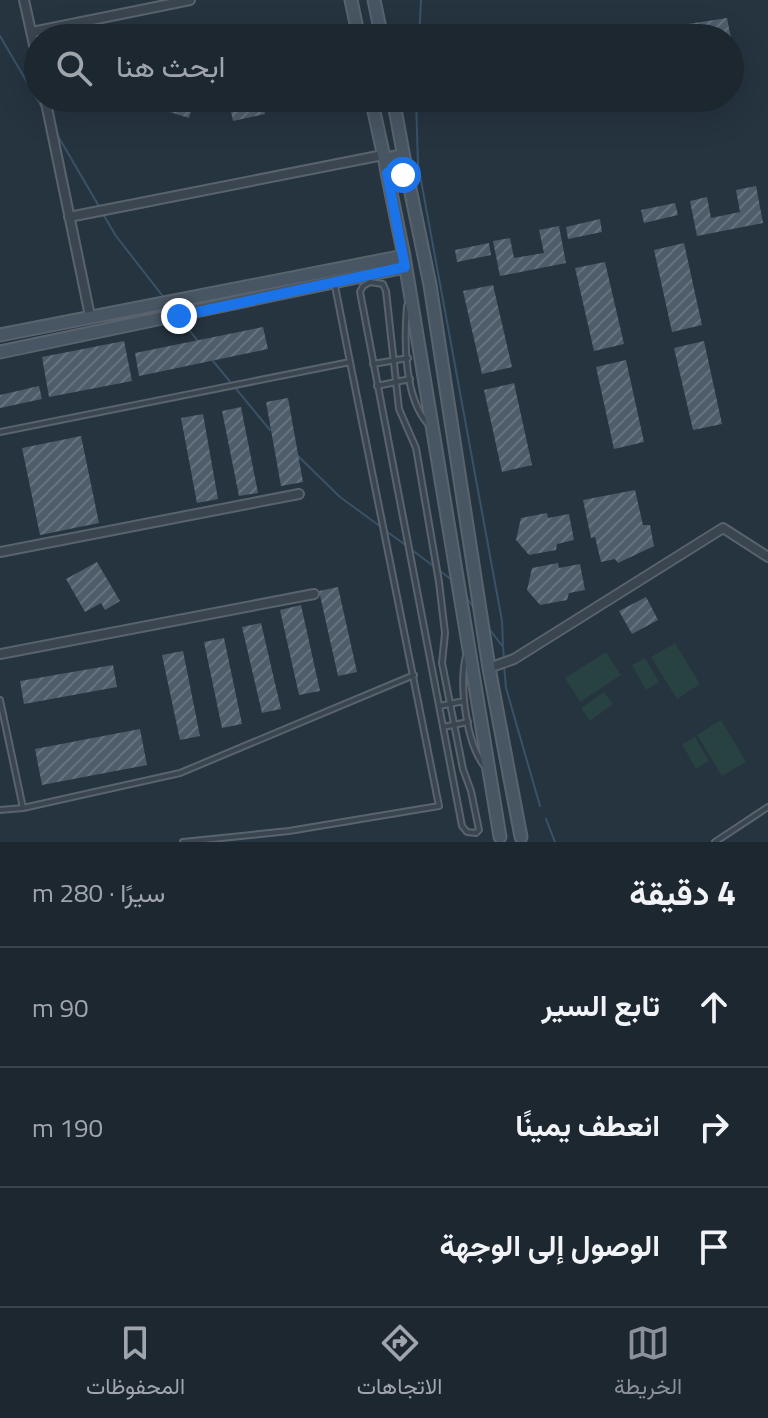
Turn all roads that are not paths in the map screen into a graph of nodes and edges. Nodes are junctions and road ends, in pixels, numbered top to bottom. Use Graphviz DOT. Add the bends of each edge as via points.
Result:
graph roads {
  1 [pos="24,0"];
  2 [pos="190,0"];
  3 [pos="351,0"];
  4 [pos="374,0"];
  5 [pos="30,24"];
  6 [pos="72,24"];
  7 [pos="356,24"];
  8 [pos="379,24"];
  9 [pos="48,112"];
  10 [pos="374,112"];
  11 [pos="396,112"];
  12 [pos="385,165"];
  13 [pos="406,166"];
  14 [pos="69,217"];
  15 [pos="404,262"];
  16 [pos="332,270"];
  17 [pos="335,283"];
  18 [pos="409,288"];
  19 [pos="90,316"];
  20 [pos="0,335"];
  21 [pos="0,352"];
  22 [pos="408,358"];
  23 [pos="392,361"];
  24 [pos="350,362"];
  25 [pos="373,364"];
  26 [pos="411,379"];
  27 [pos="395,382"];
  28 [pos="377,386"];
  29 [pos="433,429"];
  30 [pos="0,432"];
  31 [pos="299,494"];
  32 [pos="0,552"];
  33 [pos="768,557"];
  34 [pos="314,594"];
  35 [pos="469,646"];
  36 [pos="0,654"];
  37 [pos="489,668"];
  38 [pos="414,675"];
  39 [pos="0,700"];
  40 [pos="465,700"];
  41 [pos="451,704"];
  42 [pos="439,706"];
  43 [pos="468,722"];
  44 [pos="455,725"];
  45 [pos="443,727"];
  46 [pos="490,773"];
  47 [pos="768,807"];
  48 [pos="23,808"];
  49 [pos="0,810"];
  50 [pos="523,839"];
  51 [pos="497,840"];
  52 [pos="183,842"];
  53 [pos="715,842"];
  1 -- 5 [label="street"];
  2 -- 6 [label="street"];
  3 -- 7 [label="street"];
  4 -- 8 [label="street"];
  9 -- 14 [label="street"];
  10 -- 12 [label="street"];
  11 -- 13 [label="street"];
  12 -- 13 [label="street" via="392,177 399,177"];
  12 -- 14 [label="street"];
  12 -- 15 [label="street"];
  13 -- 37 [label="street" via="430,285"];
  14 -- 19 [label="street"];
  15 -- 16 [label="street"];
  15 -- 17 [label="street"];
  15 -- 18 [label="street"];
  16 -- 17 [label="lane"];
  16 -- 19 [label="street"];
  17 -- 21 [label="street"];
  17 -- 24 [label="lane"];
  18 -- 22 [label="lane"];
  18 -- 29 [label="street"];
  19 -- 20 [label="street"];
  22 -- 23 [label="lane"];
  22 -- 26 [label="lane"];
  23 -- 25 [label="lane"];
  23 -- 25 [label="lane" via="386,291 383,284 370,282 360,292"];
  23 -- 27 [label="lane"];
  24 -- 30 [label="lane"];
  24 -- 38 [label="lane"];
  25 -- 28 [label="lane"];
  26 -- 27 [label="lane"];
  26 -- 29 [label="lane" via="414,403"];
  27 -- 28 [label="lane"];
  27 -- 41 [label="lane" via="399,409 416,448 439,582 445,633 442,663"];
  28 -- 42 [label="lane"];
  29 -- 35 [label="street"];
  31 -- 32 [label="street"];
  33 -- 37 [label="street" via="723,528 514,659"];
  34 -- 36 [label="street"];
  35 -- 40 [label="lane" via="462,672"];
  35 -- 46 [label="street"];
  37 -- 50 [label="street"];
  38 -- 48 [label="lane" via="180,773"];
  38 -- 52 [label="lane" via="439,806"];
  39 -- 48 [label="lane"];
  40 -- 41 [label="lane"];
  40 -- 43 [label="lane"];
  41 -- 42 [label="lane"];
  41 -- 44 [label="lane"];
  42 -- 45 [label="lane"];
  43 -- 44 [label="lane"];
  43 -- 46 [label="lane" via="474,749"];
  44 -- 45 [label="lane"];
  44 -- 45 [label="lane" via="479,821 476,833 462,826"];
  46 -- 51 [label="street"];
  47 -- 53 [label="lane"];
  48 -- 49 [label="lane"];
  50 -- 51 [label="street" via="511,833"];
}
